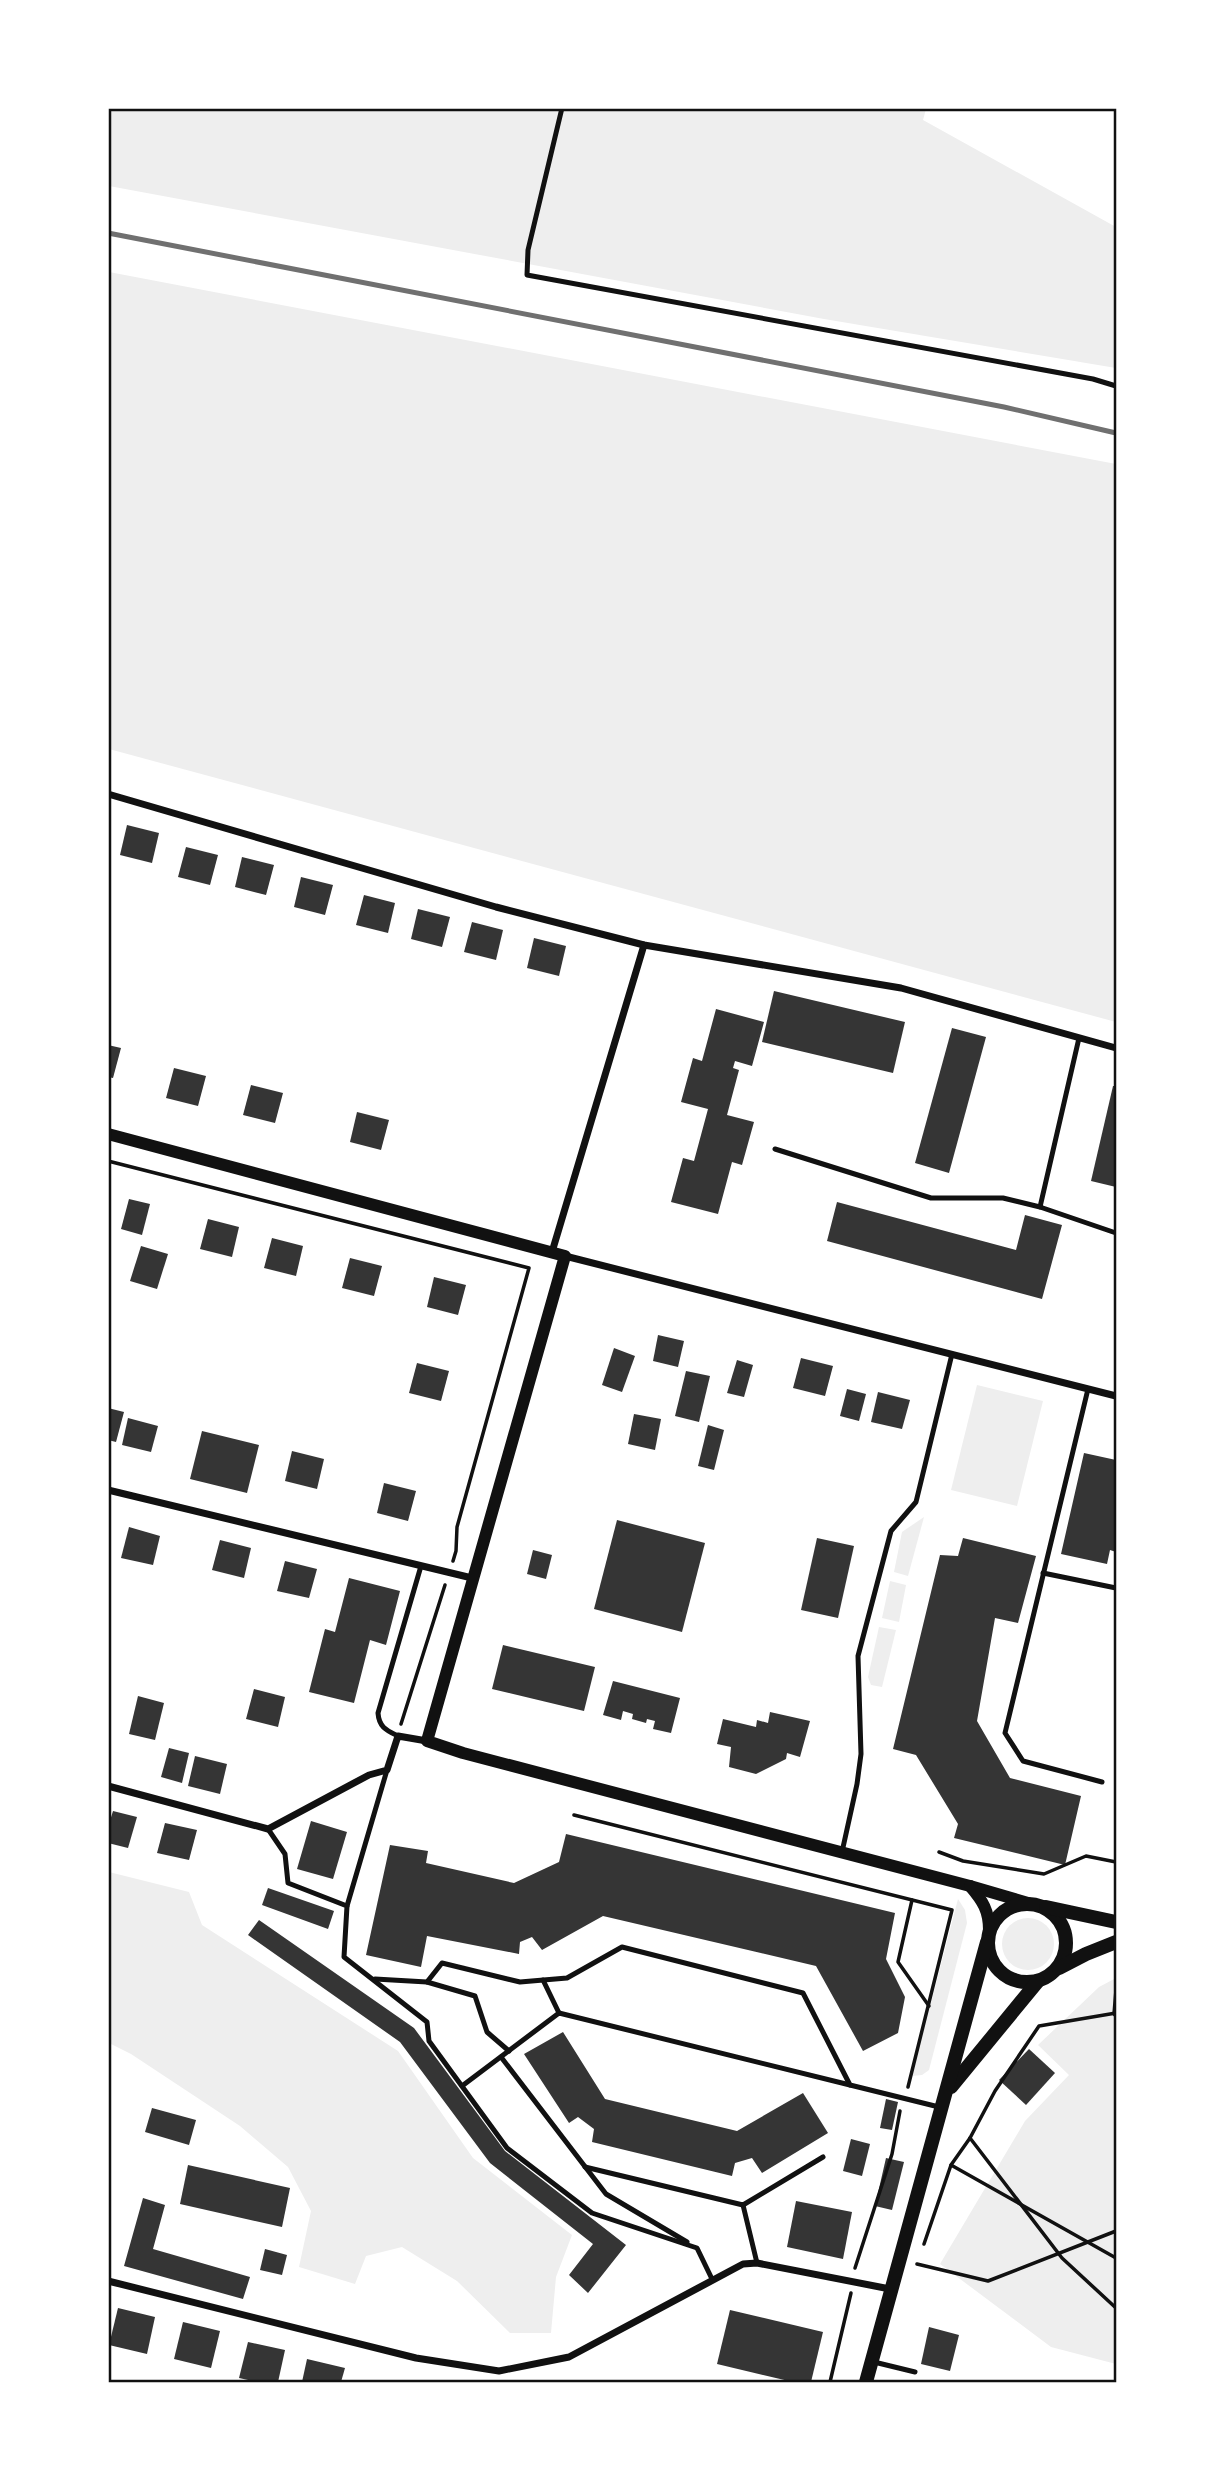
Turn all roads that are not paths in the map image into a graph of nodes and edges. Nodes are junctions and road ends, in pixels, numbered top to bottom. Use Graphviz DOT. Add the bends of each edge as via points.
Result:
graph roads {
  1 [pos="562,108"];
  2 [pos="1116,386"];
  3 [pos="108,794"];
  4 [pos="644,945"];
  5 [pos="1079,1038"];
  6 [pos="1116,1048"];
  7 [pos="108,1134"];
  8 [pos="775,1149"];
  9 [pos="1040,1207"];
  10 [pos="1116,1233"];
  11 [pos="558,1254"];
  12 [pos="952,1354"];
  13 [pos="1088,1389"];
  14 [pos="1116,1396"];
  15 [pos="108,1490"];
  16 [pos="421,1566"];
  17 [pos="1044,1573"];
  18 [pos="472,1578"];
  19 [pos="1116,1588"];
  20 [pos="398,1736"];
  21 [pos="427,1741"];
  22 [pos="387,1770"];
  23 [pos="1102,1782"];
  24 [pos="108,1786"];
  25 [pos="268,1829"];
  26 [pos="842,1853"];
  27 [pos="970,1886"];
  28 [pos="1034,1904"];
  29 [pos="347,1906"];
  30 [pos="1116,1922"];
  31 [pos="988,1936"];
  32 [pos="1116,1942"];
  33 [pos="1057,1969"];
  34 [pos="372,1979"];
  35 [pos="543,1980"];
  36 [pos="1038,1981"];
  37 [pos="427,1982"];
  38 [pos="559,2014"];
  39 [pos="509,2051"];
  40 [pos="501,2057"];
  41 [pos="850,2085"];
  42 [pos="462,2086"];
  43 [pos="944,2101"];
  44 [pos="823,2157"];
  45 [pos="586,2168"];
  46 [pos="743,2205"];
  47 [pos="697,2248"];
  48 [pos="757,2263"];
  49 [pos="712,2279"];
  50 [pos="108,2281"];
  51 [pos="890,2289"];
  52 [pos="871,2362"];
  53 [pos="915,2372"];
  54 [pos="866,2382"];
  1 -- 2 [label="lane" via="528,250 527,275"];
  3 -- 4 [label="street" via="496,907"];
  4 -- 5 [label="street" via="901,988"];
  4 -- 11 [label="street"];
  5 -- 6 [label="street"];
  5 -- 9 [label="lane"];
  7 -- 11 [label="street"];
  8 -- 9 [label="lane" via="931,1198 1003,1198"];
  9 -- 10 [label="lane"];
  11 -- 12 [label="street"];
  11 -- 18 [label="street"];
  12 -- 13 [label="street"];
  12 -- 26 [label="lane" via="916,1502 891,1531 858,1656 861,1754"];
  13 -- 14 [label="street"];
  13 -- 17 [label="lane"];
  15 -- 16 [label="street"];
  16 -- 18 [label="street"];
  16 -- 20 [label="lane" via="377,1713 385,1730"];
  17 -- 19 [label="lane"];
  17 -- 23 [label="lane" via="1005,1733 1023,1761"];
  18 -- 21 [label="street"];
  20 -- 21 [label="street"];
  20 -- 22 [label="street"];
  21 -- 26 [label="street"];
  22 -- 25 [label="street" via="369,1775"];
  22 -- 29 [label="lane"];
  24 -- 25 [label="street"];
  25 -- 29 [label="lane" via="285,1854 288,1883"];
  26 -- 27 [label="street"];
  27 -- 28 [label="street"];
  27 -- 31 [label="street" via="989,1916"];
  28 -- 30 [label="main road"];
  28 -- 31 [label="main road" via="1004,1911"];
  28 -- 33 [label="main road" via="1052,1912 1066,1933 1064,1958"];
  29 -- 34 [label="lane" via="344,1957"];
  31 -- 36 [label="main road" via="989,1955 1003,1974 1026,1983"];
  31 -- 43 [label="main road"];
  32 -- 33 [label="main road"];
  33 -- 36 [label="main road"];
  34 -- 37 [label="lane"];
  34 -- 42 [label="lane" via="428,2022 429,2041"];
  35 -- 37 [label="lane" via="520,1982 442,1963"];
  35 -- 38 [label="lane"];
  35 -- 41 [label="lane" via="567,1978 622,1947 803,1993"];
  36 -- 43 [label="main road"];
  37 -- 39 [label="lane" via="475,1996 487,2032"];
  38 -- 39 [label="lane"];
  38 -- 41 [label="lane"];
  39 -- 40 [label="lane"];
  40 -- 42 [label="lane"];
  40 -- 45 [label="lane"];
  41 -- 43 [label="lane" via="904,2099"];
  42 -- 47 [label="lane" via="507,2148 592,2213"];
  43 -- 51 [label="main road"];
  44 -- 46 [label="lane"];
  45 -- 46 [label="lane"];
  45 -- 47 [label="lane" via="606,2194"];
  46 -- 48 [label="lane"];
  47 -- 49 [label="lane"];
  48 -- 49 [label="street" via="743,2263"];
  48 -- 51 [label="street"];
  49 -- 50 [label="street" via="569,2357 499,2371 416,2358"];
  51 -- 52 [label="main road"];
  52 -- 53 [label="lane"];
  52 -- 54 [label="main road"];
}
